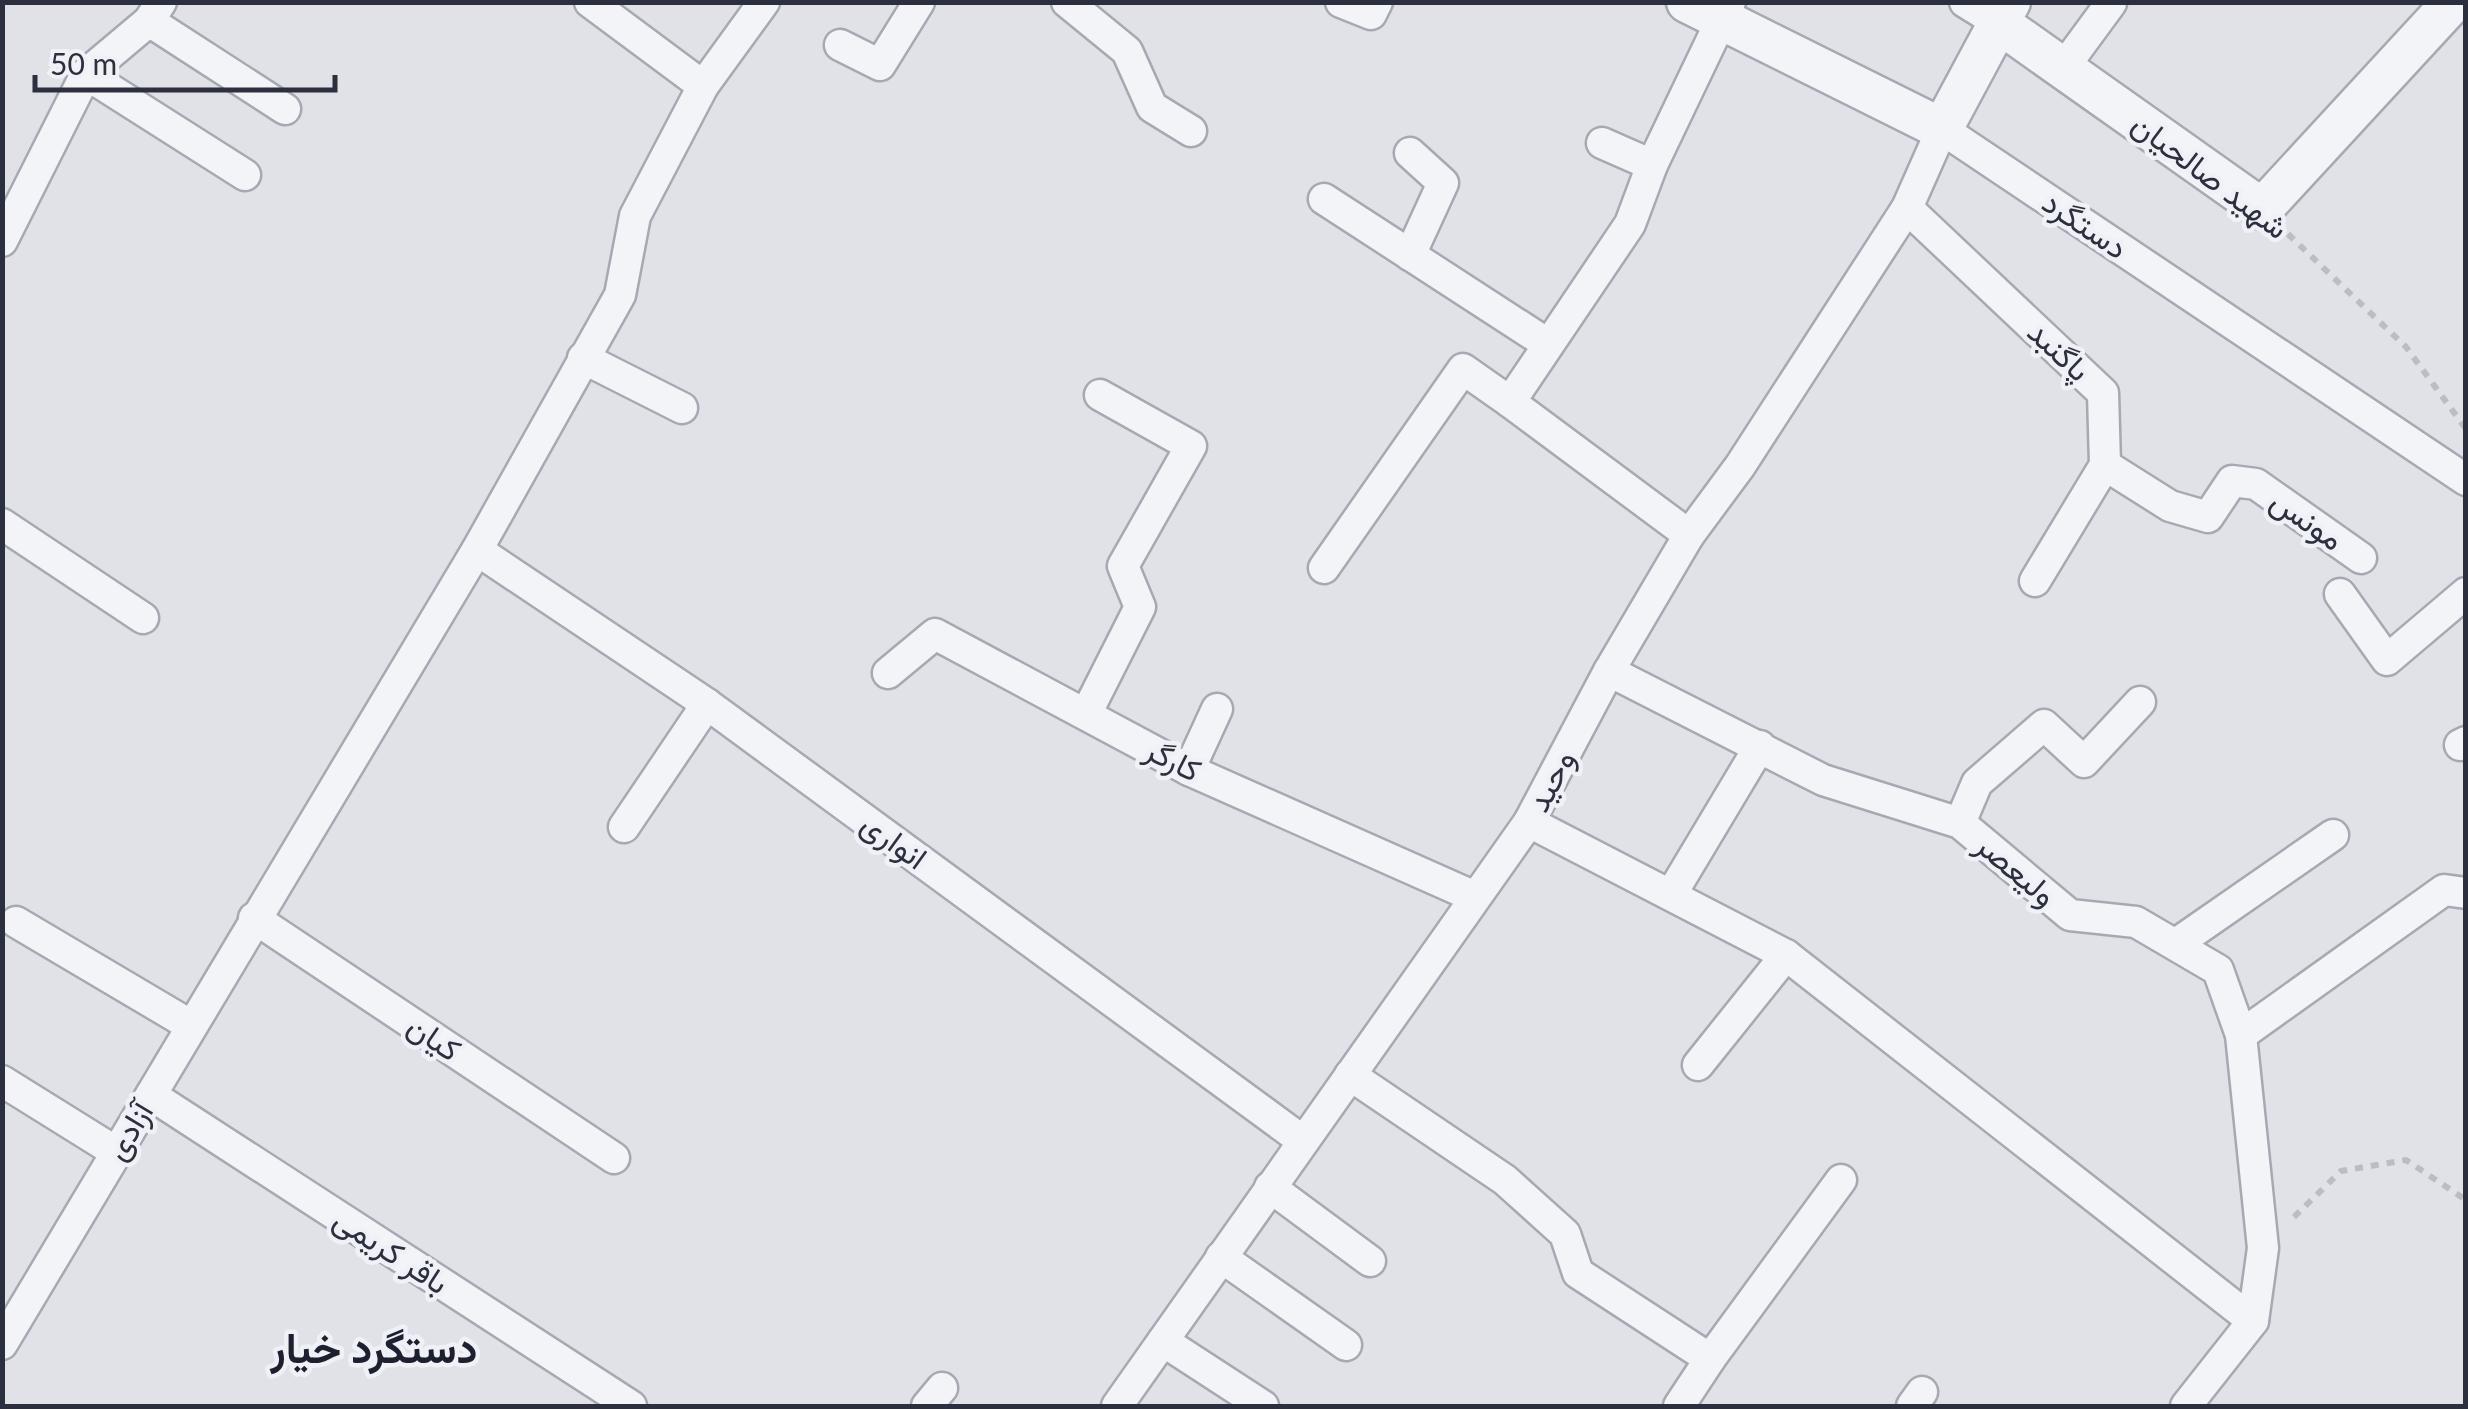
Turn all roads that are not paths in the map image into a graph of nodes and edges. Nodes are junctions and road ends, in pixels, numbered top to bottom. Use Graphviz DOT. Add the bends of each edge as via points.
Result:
graph roads {
  1 [pos="590,2"];
  2 [pos="764,2"];
  3 [pos="920,2"];
  4 [pos="1067,2"];
  5 [pos="1341,2"];
  6 [pos="1377,2"];
  7 [pos="1965,2"];
  8 [pos="2453,2"];
  9 [pos="2111,3"];
  10 [pos="1712,8"];
  11 [pos="156,12"];
  12 [pos="2004,13"];
  13 [pos="840,45"];
  14 [pos="2064,67"];
  15 [pos="86,74"];
  16 [pos="704,86"];
  17 [pos="285,109"];
  18 [pos="1942,129"];
  19 [pos="1191,131"];
  20 [pos="1602,143"];
  21 [pos="1410,153"];
  22 [pos="1652,165"];
  23 [pos="245,175"];
  24 [pos="1324,199"];
  25 [pos="1907,208"];
  26 [pos="2,241"];
  27 [pos="1410,255"];
  28 [pos="1546,343"];
  29 [pos="583,358"];
  30 [pos="1100,395"];
  31 [pos="1510,402"];
  32 [pos="682,408"];
  33 [pos="2105,464"];
  34 [pos="2466,480"];
  35 [pos="2,524"];
  36 [pos="1689,535"];
  37 [pos="477,550"];
  38 [pos="2362,558"];
  39 [pos="1324,568"];
  40 [pos="2035,581"];
  41 [pos="2466,593"];
  42 [pos="2340,594"];
  43 [pos="143,618"];
  44 [pos="1609,671"];
  45 [pos="888,674"];
  46 [pos="2140,702"];
  47 [pos="707,704"];
  48 [pos="1218,709"];
  49 [pos="1086,714"];
  50 [pos="1760,746"];
  51 [pos="1189,770"];
  52 [pos="1529,822"];
  53 [pos="1960,823"];
  54 [pos="624,827"];
  55 [pos="2333,836"];
  56 [pos="1672,893"];
  57 [pos="2466,893"];
  58 [pos="1475,897"];
  59 [pos="254,918"];
  60 [pos="16,922"];
  61 [pos="2176,944"];
  62 [pos="1786,955"];
  63 [pos="190,1025"];
  64 [pos="2241,1035"];
  65 [pos="1698,1065"];
  66 [pos="1350,1074"];
  67 [pos="2,1081"];
  68 [pos="151,1095"];
  69 [pos="1303,1142"];
  70 [pos="116,1152"];
  71 [pos="614,1158"];
  72 [pos="1842,1180"];
  73 [pos="1270,1187"];
  74 [pos="1222,1257"];
  75 [pos="1370,1261"];
  76 [pos="2253,1322"];
  77 [pos="1163,1341"];
  78 [pos="2,1344"];
  79 [pos="1346,1345"];
  80 [pos="1710,1359"];
  81 [pos="632,1406"];
  82 [pos="1117,1406"];
  83 [pos="1262,1406"];
  84 [pos="1680,1406"];
  85 [pos="2186,1406"];
  1 -- 16 [label="street"];
  2 -- 16 [label="street, آزادی"];
  3 -- 13 [label="street" via="880,65"];
  4 -- 19 [label="street" via="1127,51 1152,106"];
  5 -- 6 [label="street" via="1372,14"];
  7 -- 12 [label="street, شهید صالحیان"];
  8 -- 14 [label="street, شهید صالحیان" via="2262,209"];
  9 -- 14 [label="street"];
  10 -- 18 [label="street, دستگرد"];
  10 -- 22 [label="street"];
  11 -- 15 [label="street"];
  11 -- 17 [label="street"];
  12 -- 14 [label="street, شهید صالحیان"];
  12 -- 18 [label="street"];
  15 -- 23 [label="street"];
  15 -- 26 [label="street"];
  16 -- 29 [label="street, آزادی" via="635,216 620,295"];
  18 -- 25 [label="street, وحید"];
  18 -- 34 [label="street, دستگرد"];
  20 -- 22 [label="street"];
  21 -- 27 [label="street" via="1443,182"];
  22 -- 28 [label="street" via="1630,224"];
  24 -- 27 [label="street"];
  25 -- 33 [label="street, پاگنبد" via="2103,393"];
  25 -- 36 [label="street, وحید"];
  27 -- 28 [label="street"];
  28 -- 31 [label="street"];
  29 -- 32 [label="street"];
  29 -- 37 [label="street, آزادی"];
  30 -- 49 [label="street" via="1191,446 1123,566 1140,606"];
  31 -- 36 [label="street"];
  31 -- 39 [label="street" via="1463,369"];
  33 -- 38 [label="street, مونس" via="2170,506 2208,516 2232,481 2256,484"];
  33 -- 40 [label="street"];
  35 -- 43 [label="street"];
  36 -- 44 [label="street, وحید"];
  37 -- 47 [label="street, انواری"];
  37 -- 59 [label="street, آزادی"];
  41 -- 42 [label="street, مونس" via="2387,660"];
  44 -- 50 [label="street, ولیعصر"];
  44 -- 52 [label="street, وحید"];
  45 -- 49 [label="street, کارگر" via="935,634"];
  46 -- 53 [label="street" via="2084,762 2044,725 1977,783"];
  47 -- 54 [label="street"];
  47 -- 69 [label="street, انواری"];
  48 -- 51 [label="street"];
  49 -- 51 [label="street, کارگر"];
  50 -- 53 [label="street, ولیعصر" via="1824,780"];
  50 -- 56 [label="street"];
  51 -- 58 [label="street, کارگر"];
  52 -- 56 [label="street"];
  52 -- 58 [label="street, وحید"];
  53 -- 61 [label="street, ولیعصر" via="2070,915 2136,922"];
  55 -- 61 [label="street"];
  56 -- 62 [label="street"];
  57 -- 64 [label="street" via="2444,890"];
  58 -- 66 [label="street, وحید"];
  59 -- 63 [label="street, آزادی"];
  59 -- 71 [label="street, کیان"];
  60 -- 63 [label="street"];
  61 -- 64 [label="street, ولیعصر" via="2218,970"];
  62 -- 65 [label="street"];
  62 -- 76 [label="street"];
  63 -- 68 [label="street, آزادی"];
  64 -- 76 [label="street, ولیعصر" via="2263,1248"];
  66 -- 69 [label="street, وحید"];
  66 -- 80 [label="street" via="1506,1180 1565,1234 1578,1273"];
  67 -- 70 [label="street"];
  68 -- 70 [label="street, آزادی"];
  68 -- 81 [label="street, باقر کریمی"];
  69 -- 73 [label="street, وحید"];
  70 -- 78 [label="street, آزادی"];
  72 -- 80 [label="street"];
  73 -- 74 [label="street, وحید"];
  73 -- 75 [label="street"];
  74 -- 77 [label="street, وحید"];
  74 -- 79 [label="street"];
  76 -- 85 [label="street"];
  77 -- 82 [label="street, وحید"];
  77 -- 83 [label="street"];
  80 -- 84 [label="street"];
}
